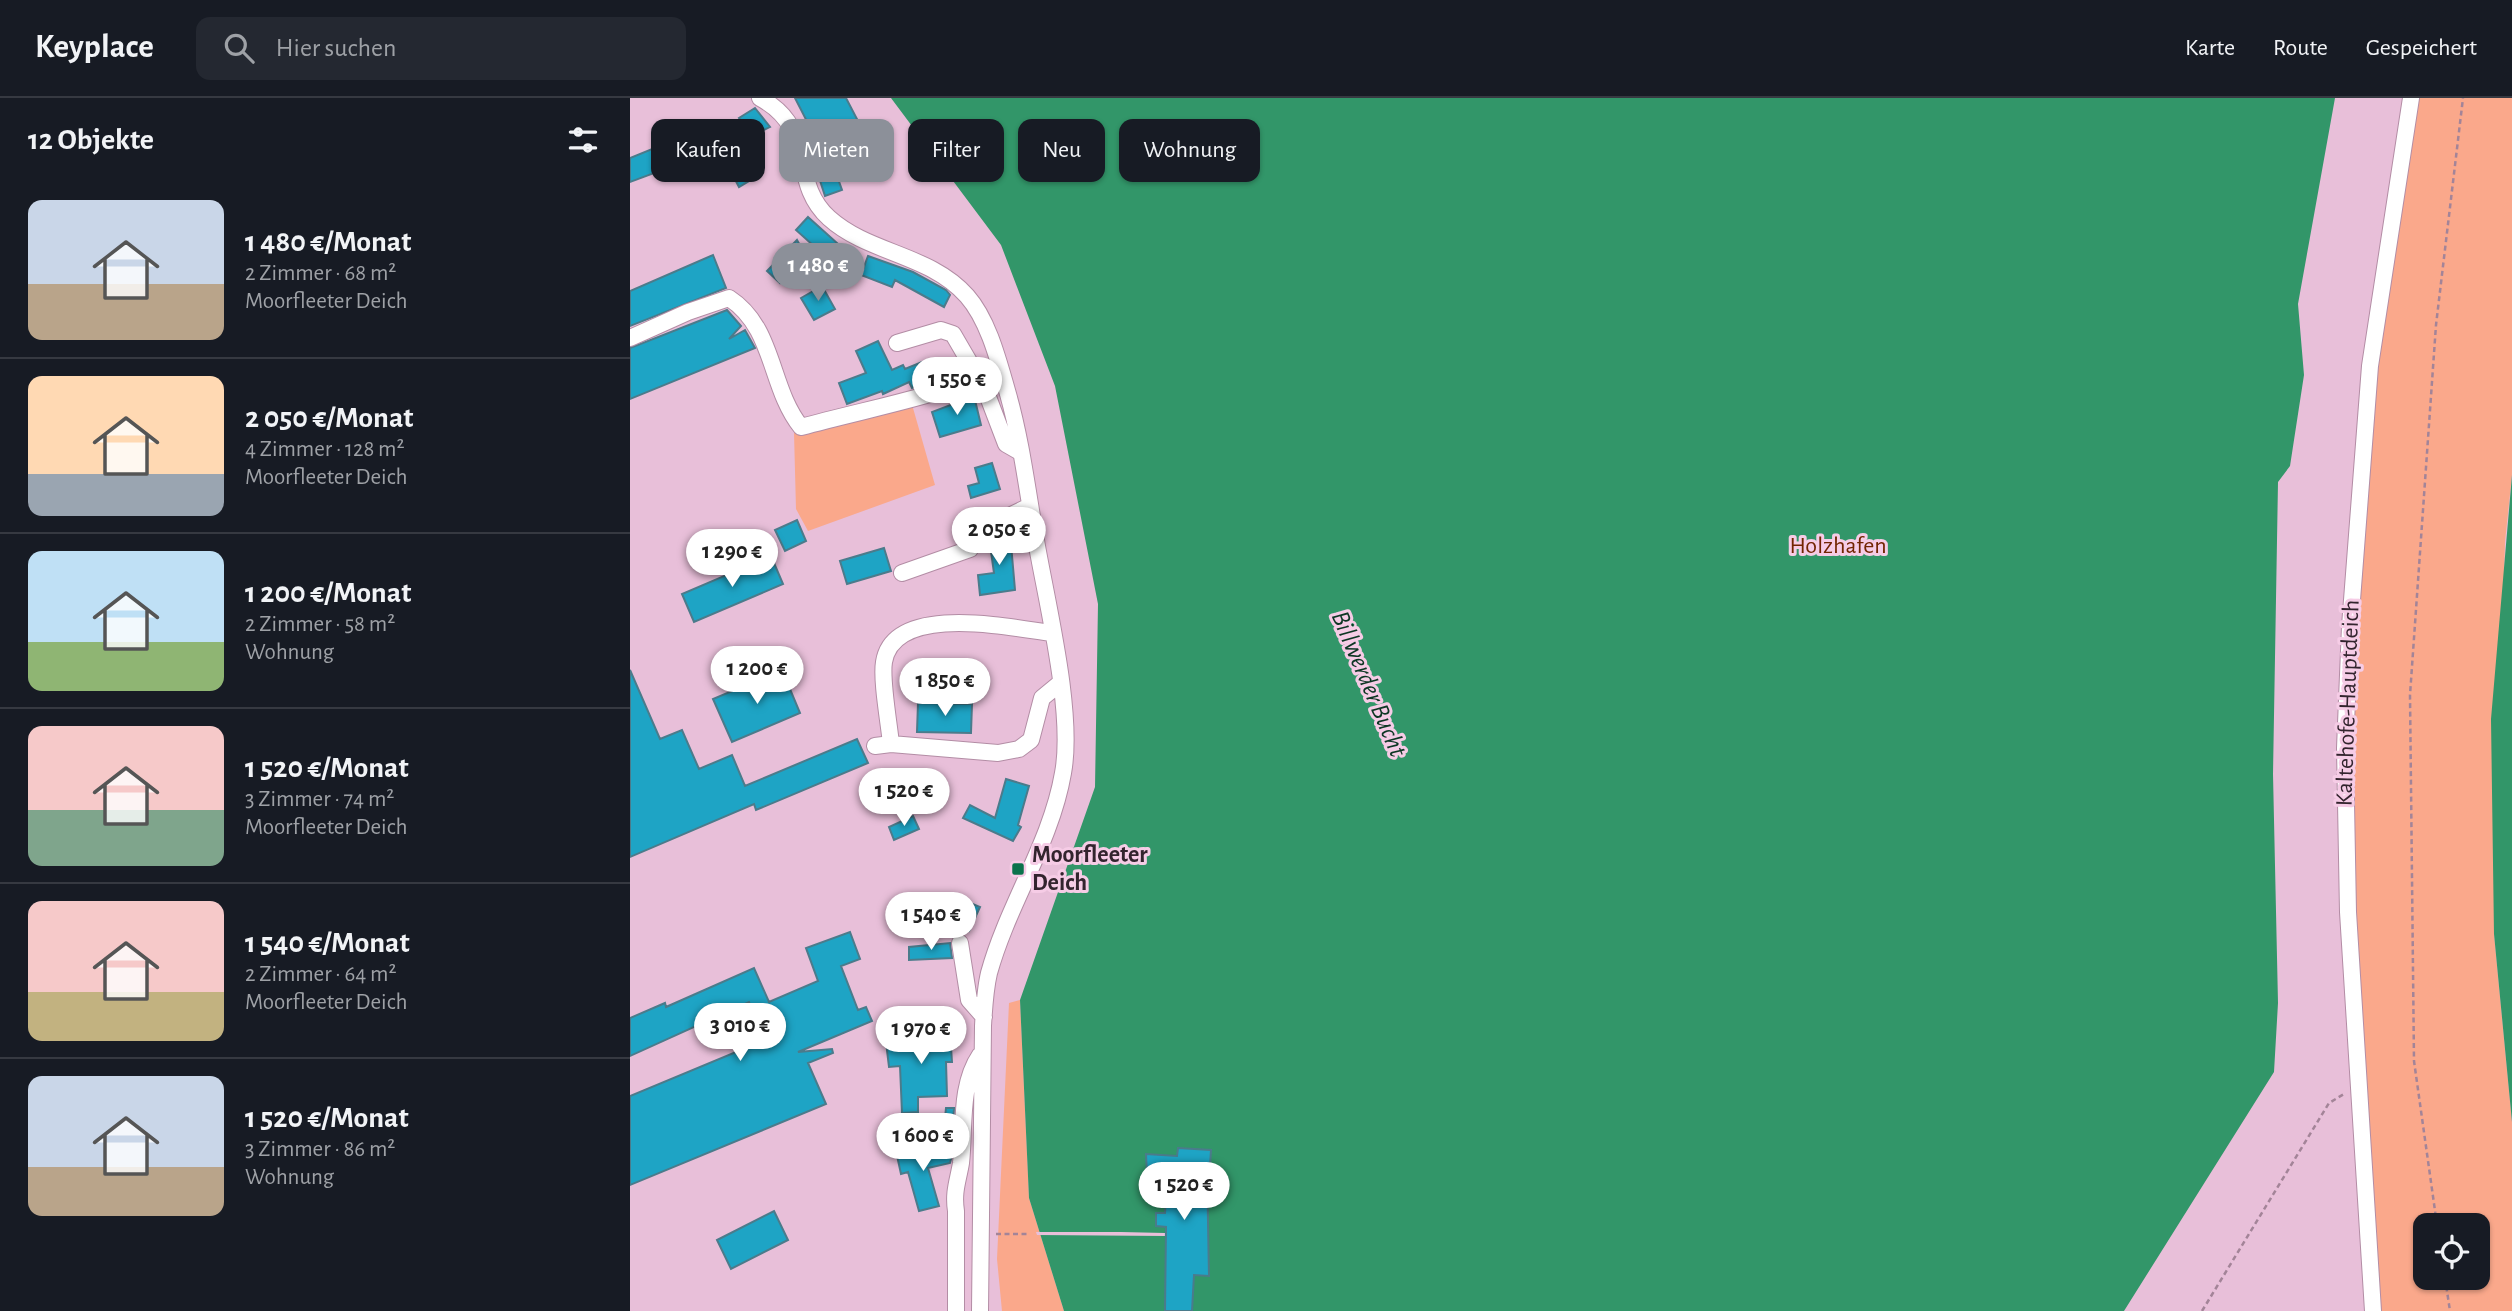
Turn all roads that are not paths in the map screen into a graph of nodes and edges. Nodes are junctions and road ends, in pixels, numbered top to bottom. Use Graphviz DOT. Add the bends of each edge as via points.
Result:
graph roads {
  1 [pos="761,98"];
  2 [pos="2412,98"];
  3 [pos="630,338"];
  4 [pos="897,343"];
  5 [pos="979,379"];
  6 [pos="1020,452"];
  7 [pos="1030,506"];
  8 [pos="902,572"];
  9 [pos="1051,634"];
  10 [pos="1059,684"];
  11 [pos="960,943"];
  12 [pos="984,1017"];
  13 [pos="983,1051"];
  14 [pos="956,1311"];
  15 [pos="980,1311"];
  16 [pos="2372,1311"];
  1 -- 6 [label="street" via="786,115 810,191 830,219 936,271 970,299 1001,370"];
  2 -- 16 [label="street, Kaltehofe-Hauptdeich" via="2370,366 2350,626 2344,810"];
  3 -- 5 [label="street" via="729,298 745,308 764,337 790,413 801,427 938,394"];
  4 -- 5 [label="street" via="941,330 953,334"];
  5 -- 6 [label="street" via="1006,444"];
  6 -- 7 [label="street"];
  7 -- 8 [label="street" via="974,533 970,549 961,555"];
  7 -- 9 [label="street"];
  9 -- 10 [label="street"];
  9 -- 10 [label="street" via="965,622 923,626 892,644 884,662 883,745 998,753 1019,749 1031,740 1042,698"];
  10 -- 12 [label="street" via="1065,734 1060,788 992,964"];
  11 -- 12 [label="street" via="969,1000"];
  12 -- 13 [label="street"];
  13 -- 14 [label="street" via="968,1088 961,1166 953,1195"];
  13 -- 15 [label="street"];
}
